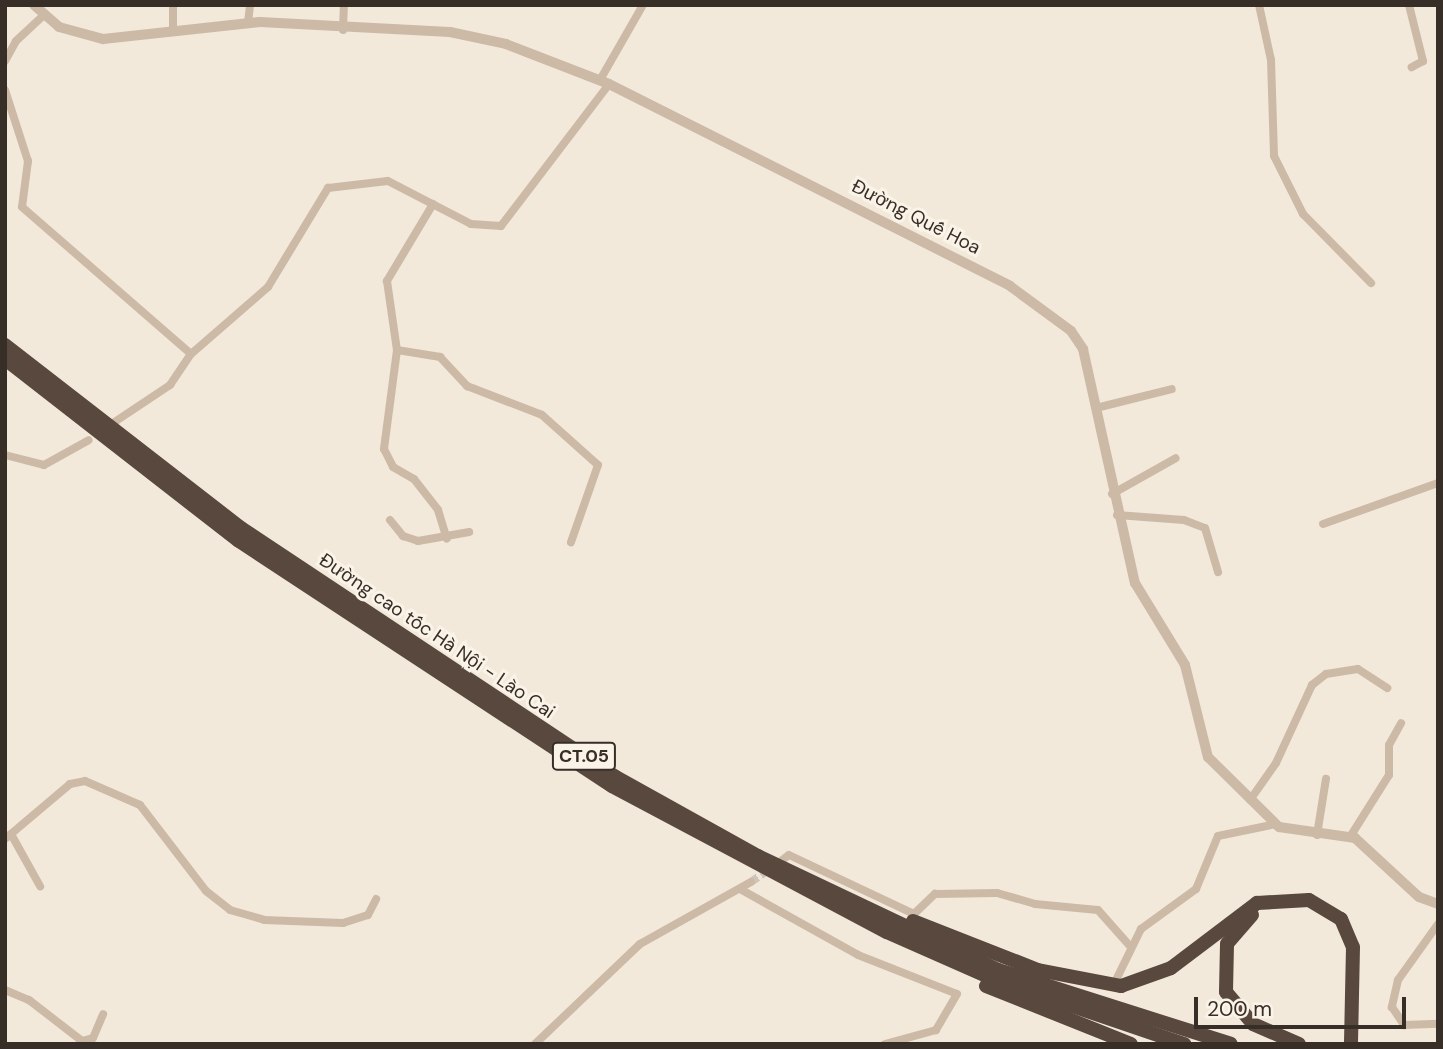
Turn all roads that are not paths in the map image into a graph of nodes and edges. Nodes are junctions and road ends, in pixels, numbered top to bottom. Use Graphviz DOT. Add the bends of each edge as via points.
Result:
graph roads {
  1 [pos="34,5"];
  2 [pos="173,5"];
  3 [pos="250,5"];
  4 [pos="344,5"];
  5 [pos="643,5"];
  6 [pos="1258,5"];
  7 [pos="1409,5"];
  8 [pos="44,15"];
  9 [pos="248,22"];
  10 [pos="343,30"];
  11 [pos="173,32"];
  12 [pos="5,61"];
  13 [pos="1412,67"];
  14 [pos="605,82"];
  15 [pos="5,90"];
  16 [pos="433,204"];
  17 [pos="1371,283"];
  18 [pos="5,345"];
  19 [pos="397,351"];
  20 [pos="191,354"];
  21 [pos="5,359"];
  22 [pos="1172,388"];
  23 [pos="1096,408"];
  24 [pos="113,423"];
  25 [pos="89,440"];
  26 [pos="5,455"];
  27 [pos="1176,458"];
  28 [pos="1438,483"];
  29 [pos="1112,494"];
  30 [pos="1116,515"];
  31 [pos="390,520"];
  32 [pos="1323,524"];
  33 [pos="470,532"];
  34 [pos="447,539"];
  35 [pos="571,542"];
  36 [pos="1218,572"];
  37 [pos="1387,688"];
  38 [pos="1401,723"];
  39 [pos="1326,779"];
  40 [pos="1250,800"];
  41 [pos="1276,824"];
  42 [pos="1317,835"];
  43 [pos="8,837"];
  44 [pos="1350,837"];
  45 [pos="776,865"];
  46 [pos="751,882"];
  47 [pos="40,886"];
  48 [pos="820,887"];
  49 [pos="740,889"];
  50 [pos="376,899"];
  51 [pos="1438,904"];
  52 [pos="1438,924"];
  53 [pos="887,932"];
  54 [pos="1129,945"];
  55 [pos="1116,980"];
  56 [pos="5,990"];
  57 [pos="1113,990"];
  58 [pos="1110,1001"];
  59 [pos="1350,1001"];
  60 [pos="103,1014"];
  61 [pos="1438,1024"];
  62 [pos="535,1044"];
  63 [pos="885,1044"];
  64 [pos="1130,1044"];
  65 [pos="1184,1044"];
  66 [pos="1231,1044"];
  67 [pos="1299,1044"];
  68 [pos="1343,1044"];
  69 [pos="1351,1044"];
  1 -- 8 [label="street, Đường Quế Hoa"];
  2 -- 11 [label="street"];
  3 -- 9 [label="street"];
  4 -- 10 [label="street"];
  5 -- 14 [label="street"];
  6 -- 17 [label="street" via="1271,60 1273,156 1303,214"];
  7 -- 13 [label="street" via="1423,61"];
  8 -- 11 [label="street, Đường Quế Hoa" via="59,27 103,39"];
  8 -- 12 [label="street" via="16,41"];
  9 -- 10 [label="street, Đường Quế Hoa"];
  9 -- 11 [label="street, Đường Quế Hoa"];
  10 -- 14 [label="street, Đường Quế Hoa" via="486,38"];
  14 -- 16 [label="street" via="501,226 471,224"];
  14 -- 23 [label="street, Đường Quế Hoa" via="1010,286 1078,340"];
  15 -- 20 [label="street" via="28,161 22,207"];
  16 -- 19 [label="street" via="387,281"];
  16 -- 20 [label="street" via="388,181 328,188 310,209 276,277"];
  18 -- 48 [label="highway, Đường cao tốc Hà Nội - Lào Cai / CT.05" via="241,528 453,671 616,777"];
  19 -- 34 [label="street" via="385,455 438,510"];
  19 -- 35 [label="street" via="440,357 467,386 542,415 598,465"];
  20 -- 24 [label="street" via="170,385"];
  21 -- 53 [label="highway, Đường cao tốc Hà Nội - Lào Cai / CT.05" via="239,541 478,702 740,859"];
  22 -- 23 [label="street"];
  23 -- 29 [label="street, Đường Quế Hoa"];
  25 -- 26 [label="street" via="44,465"];
  27 -- 29 [label="street"];
  28 -- 32 [label="street"];
  29 -- 30 [label="street, Đường Quế Hoa"];
  30 -- 36 [label="street" via="1184,520 1205,528"];
  30 -- 40 [label="street, Đường Quế Hoa" via="1135,583 1185,665 1203,748"];
  31 -- 34 [label="street" via="410,539"];
  33 -- 34 [label="street"];
  37 -- 40 [label="street" via="1359,669 1326,674 1312,685 1276,764"];
  38 -- 44 [label="street" via="1389,745 1389,775"];
  39 -- 42 [label="street"];
  40 -- 41 [label="street, Đường Quế Hoa"];
  41 -- 42 [label="street, Đường Quế Hoa"];
  41 -- 54 [label="street" via="1218,836 1196,890 1150,919"];
  42 -- 44 [label="street, Đường Quế Hoa"];
  43 -- 47 [label="street"];
  43 -- 50 [label="street" via="70,784 85,781 140,806 206,891 230,910 264,920 343,923 368,915"];
  44 -- 51 [label="street" via="1419,897"];
  45 -- 54 [label="street" via="789,855 914,914 935,894 998,893 1044,906 1098,910"];
  46 -- 49 [label="street"];
  48 -- 59 [label="highway" via="997,957 1115,986 1171,968 1257,903 1295,897 1326,907 1346,927 1354,958"];
  48 -- 66 [label="highway, Đường cao tốc Hà Nội - Lào Cai / CT.05" via="998,970"];
  49 -- 62 [label="street" via="721,893 640,944"];
  49 -- 63 [label="street" via="858,955 957,994 936,1030"];
  52 -- 61 [label="street" via="1398,981 1392,1007 1404,1025"];
  53 -- 64 [label="highway" via="967,978"];
  53 -- 65 [label="highway, Đường cao tốc Hà Nội - Lào Cai / CT.05" via="996,980"];
  54 -- 55 [label="street"];
  56 -- 60 [label="street" via="29,1000 82,1041 93,1038"];
  57 -- 58 [label="street"];
  59 -- 67 [label="highway" via="1345,948 1329,919 1308,908 1281,904 1246,919 1223,958 1226,992 1253,1024"];
  59 -- 68 [label="highway"];
  59 -- 69 [label="highway"];
}
